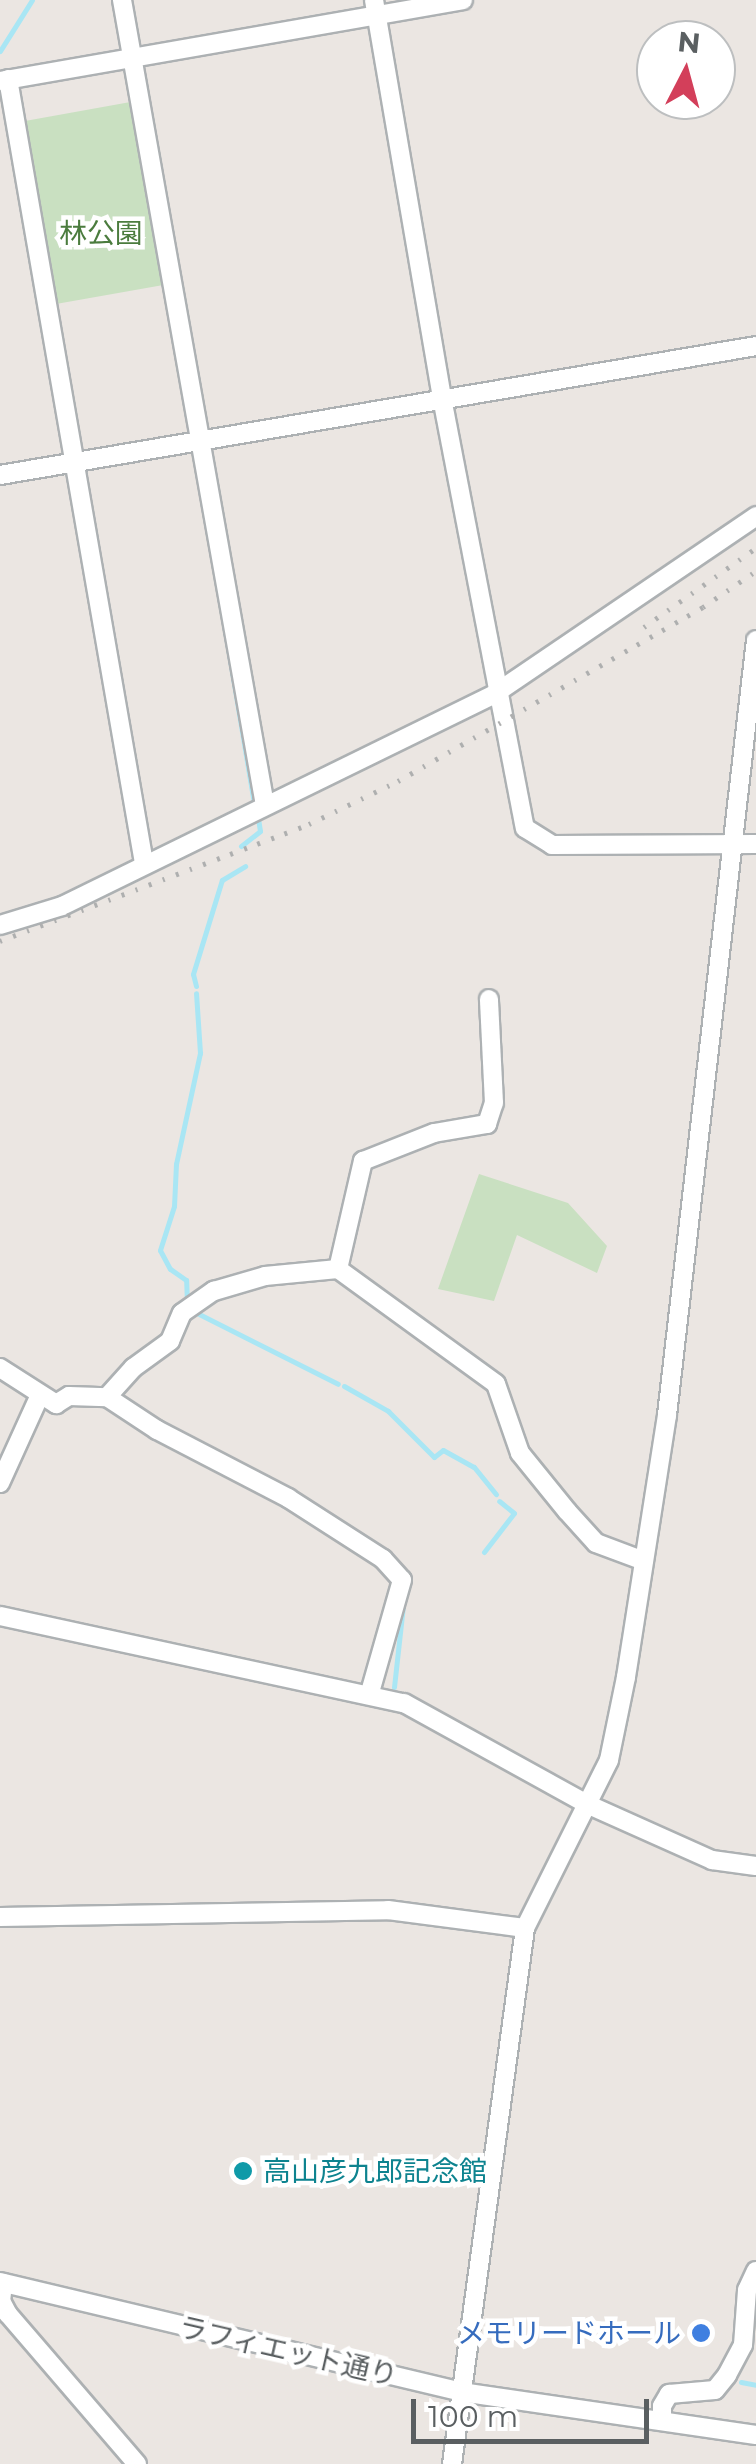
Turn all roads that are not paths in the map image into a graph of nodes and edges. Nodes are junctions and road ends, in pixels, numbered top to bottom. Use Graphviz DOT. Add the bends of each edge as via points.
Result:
graph roads {
  1 [pos="122,0"];
  2 [pos="463,0"];
  3 [pos="376,7"];
  4 [pos="132,58"];
  5 [pos="4,80"];
  6 [pos="756,346"];
  7 [pos="442,398"];
  8 [pos="202,439"];
  9 [pos="75,462"];
  10 [pos="0,475"];
  11 [pos="756,516"];
  12 [pos="756,640"];
  13 [pos="496,693"];
  14 [pos="265,805"];
  15 [pos="731,844"];
  16 [pos="756,844"];
  17 [pos="144,863"];
  18 [pos="0,925"];
  19 [pos="489,999"];
  20 [pos="338,1270"];
  21 [pos="0,1368"];
  22 [pos="40,1395"];
  23 [pos="107,1397"];
  24 [pos="0,1483"];
  25 [pos="644,1560"];
  26 [pos="0,1616"];
  27 [pos="370,1692"];
  28 [pos="590,1805"];
  29 [pos="756,1866"];
  30 [pos="0,1917"];
  31 [pos="525,1928"];
  32 [pos="756,2271"];
  33 [pos="1,2282"];
  34 [pos="461,2392"];
  35 [pos="662,2421"];
  36 [pos="756,2435"];
  37 [pos="137,2464"];
  38 [pos="452,2464"];
  1 -- 4 [label="street"];
  2 -- 3 [label="street"];
  3 -- 4 [label="street"];
  3 -- 7 [label="street"];
  4 -- 5 [label="street"];
  4 -- 8 [label="street"];
  5 -- 9 [label="street"];
  6 -- 7 [label="street"];
  7 -- 8 [label="street"];
  7 -- 13 [label="street"];
  8 -- 9 [label="street"];
  8 -- 14 [label="street"];
  9 -- 10 [label="street"];
  9 -- 17 [label="street"];
  11 -- 13 [label="street"];
  12 -- 15 [label="street"];
  13 -- 14 [label="street"];
  13 -- 15 [label="street" via="525,828 552,845"];
  14 -- 17 [label="street"];
  15 -- 16 [label="street"];
  15 -- 25 [label="street" via="667,1415"];
  17 -- 18 [label="street" via="62,906"];
  19 -- 20 [label="street" via="494,1103 487,1124 434,1133 363,1161"];
  20 -- 23 [label="street" via="265,1276 214,1291 182,1313 170,1342"];
  20 -- 25 [label="street" via="496,1384 520,1454 575,1521 596,1543"];
  21 -- 22 [label="street"];
  22 -- 23 [label="street" via="56,1404 69,1396"];
  22 -- 24 [label="street"];
  23 -- 27 [label="street" via="288,1498 383,1559 402,1580"];
  25 -- 28 [label="street" via="608,1760"];
  26 -- 27 [label="street"];
  27 -- 28 [label="street" via="404,1703"];
  28 -- 29 [label="street" via="712,1860"];
  28 -- 31 [label="street"];
  30 -- 31 [label="street" via="388,1910"];
  31 -- 34 [label="street"];
  32 -- 35 [label="street" via="747,2290 742,2344 727,2375 715,2390 668,2394"];
  33 -- 34 [label="street, ラフィエット通り"];
  33 -- 37 [label="street" via="8,2314"];
  34 -- 35 [label="street, ラフィエット通り"];
  34 -- 38 [label="street"];
  35 -- 36 [label="street, ラフィエット通り"];
}
